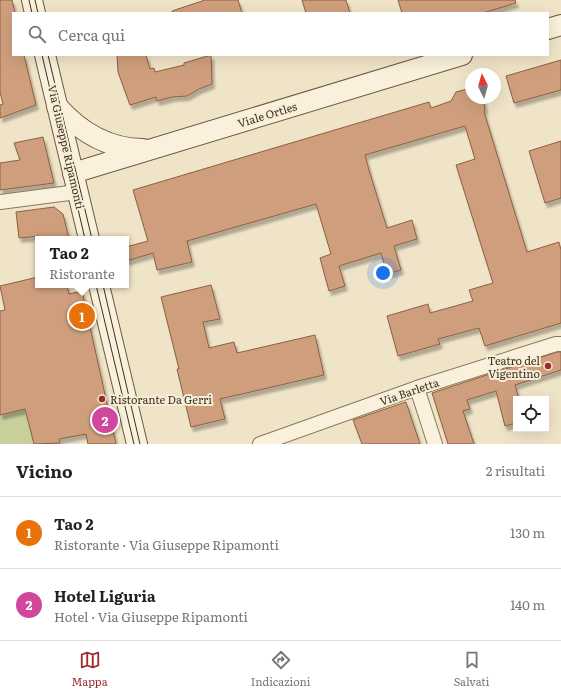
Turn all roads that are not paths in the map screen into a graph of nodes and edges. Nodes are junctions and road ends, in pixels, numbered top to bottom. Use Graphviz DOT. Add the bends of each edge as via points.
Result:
graph roads {
  1 [pos="32,0"];
  2 [pos="35,12"];
  3 [pos="45,56"];
  4 [pos="459,56"];
  5 [pos="57,105"];
  6 [pos="153,149"];
  7 [pos="75,182"];
  8 [pos="0,202"];
  9 [pos="88,236"];
  10 [pos="100,288"];
  11 [pos="561,344"];
  12 [pos="417,388"];
  13 [pos="137,444"];
  14 [pos="260,444"];
  15 [pos="435,444"];
  1 -- 2 [label="street"];
  3 -- 5 [label="street, Via Giuseppe Ripamonti"];
  4 -- 6 [label="street, Viale Ortles"];
  5 -- 6 [label="street" via="92,136 132,149"];
  5 -- 7 [label="street, Via Giuseppe Ripamonti"];
  6 -- 7 [label="street, Viale Ortles"];
  7 -- 8 [label="street"];
  7 -- 9 [label="street, Via Giuseppe Ripamonti"];
  10 -- 13 [label="street"];
  11 -- 12 [label="street, Via Barletta"];
  12 -- 14 [label="street, Via Barletta"];
  12 -- 15 [label="street"];
}
